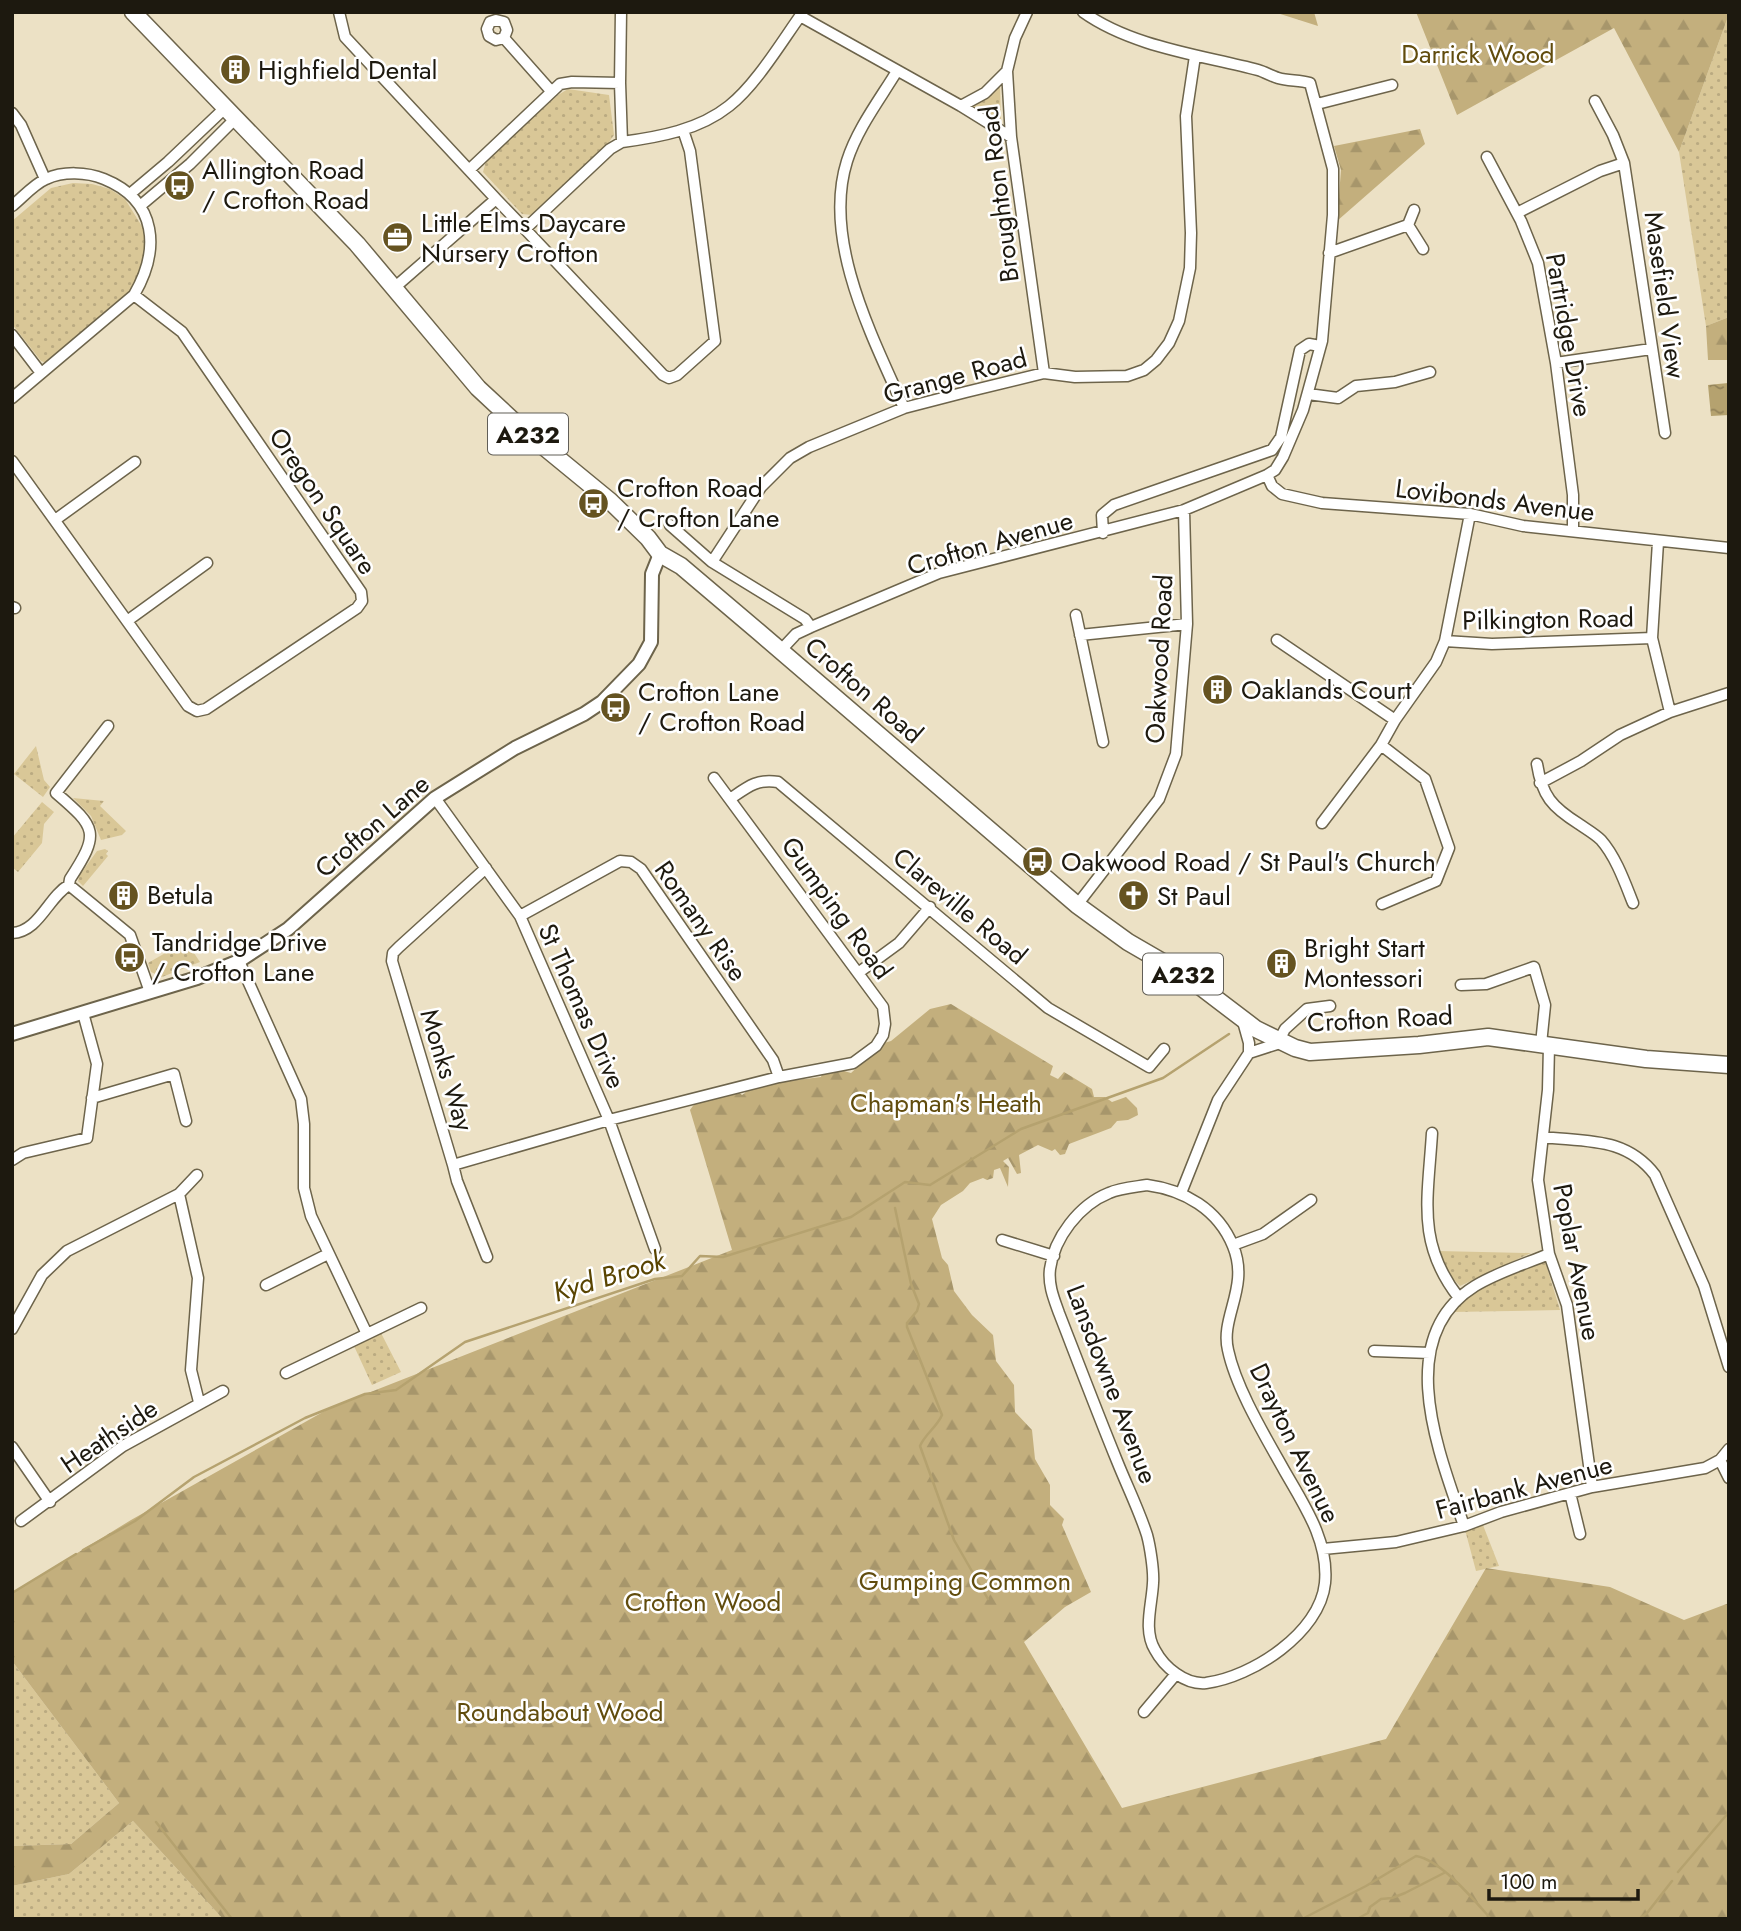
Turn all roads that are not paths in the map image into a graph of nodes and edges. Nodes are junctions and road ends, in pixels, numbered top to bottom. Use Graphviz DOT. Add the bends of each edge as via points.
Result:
graph roads {
  1 [pos="133,12"];
  2 [pos="339,12"];
  3 [pos="621,12"];
  4 [pos="1027,12"];
  5 [pos="1083,12"];
  6 [pos="801,14"];
  7 [pos="504,38"];
  8 [pos="1195,56"];
  9 [pos="897,71"];
  10 [pos="1007,71"];
  11 [pos="620,83"];
  12 [pos="1392,85"];
  13 [pos="551,91"];
  14 [pos="1595,101"];
  15 [pos="1317,104"];
  16 [pos="961,106"];
  17 [pos="231,112"];
  18 [pos="12,113"];
  19 [pos="683,130"];
  20 [pos="1011,137"];
  21 [pos="622,142"];
  22 [pos="1487,158"];
  23 [pos="1625,163"];
  24 [pos="469,170"];
  25 [pos="45,179"];
  26 [pos="131,194"];
  27 [pos="496,199"];
  28 [pos="12,206"];
  29 [pos="140,206"];
  30 [pos="1414,210"];
  31 [pos="1517,213"];
  32 [pos="1408,225"];
  33 [pos="525,229"];
  34 [pos="1423,249"];
  35 [pos="1329,253"];
  36 [pos="394,288"];
  37 [pos="134,295"];
  38 [pos="12,335"];
  39 [pos="1320,346"];
  40 [pos="1651,349"];
  41 [pos="1556,363"];
  42 [pos="1430,372"];
  43 [pos="41,373"];
  44 [pos="1044,373"];
  45 [pos="1308,394"];
  46 [pos="12,398"];
  47 [pos="904,408"];
  48 [pos="1665,433"];
  49 [pos="12,461"];
  50 [pos="135,462"];
  51 [pos="1267,475"];
  52 [pos="1184,510"];
  53 [pos="1470,514"];
  54 [pos="55,520"];
  55 [pos="670,525"];
  56 [pos="1573,530"];
  57 [pos="1103,533"];
  58 [pos="1658,542"];
  59 [pos="1729,548"];
  60 [pos="660,554"];
  61 [pos="712,562"];
  62 [pos="207,563"];
  63 [pos="1076,615"];
  64 [pos="127,621"];
  65 [pos="1187,624"];
  66 [pos="811,627"];
  67 [pos="1080,635"];
  68 [pos="1652,638"];
  69 [pos="1277,640"];
  70 [pos="1445,640"];
  71 [pos="781,650"];
  72 [pos="1729,693"];
  73 [pos="1670,712"];
  74 [pos="1395,720"];
  75 [pos="108,726"];
  76 [pos="1103,742"];
  77 [pos="1381,745"];
  78 [pos="1537,764"];
  79 [pos="714,779"];
  80 [pos="1540,783"];
  81 [pos="435,799"];
  82 [pos="730,799"];
  83 [pos="1322,823"];
  84 [pos="486,868"];
  85 [pos="69,886"];
  86 [pos="1633,903"];
  87 [pos="1382,904"];
  88 [pos="1077,905"];
  89 [pos="930,907"];
  90 [pos="520,916"];
  91 [pos="12,933"];
  92 [pos="239,961"];
  93 [pos="858,973"];
  94 [pos="1461,985"];
  95 [pos="150,992"];
  96 [pos="1331,1006"];
  97 [pos="83,1013"];
  98 [pos="1242,1018"];
  99 [pos="12,1034"];
  100 [pos="1279,1041"];
  101 [pos="1545,1045"];
  102 [pos="1164,1049"];
  103 [pos="1249,1053"];
  104 [pos="1729,1065"];
  105 [pos="779,1077"];
  106 [pos="92,1098"];
  107 [pos="609,1120"];
  108 [pos="186,1121"];
  109 [pos="1432,1133"];
  110 [pos="1543,1137"];
  111 [pos="12,1160"];
  112 [pos="453,1165"];
  113 [pos="197,1175"];
  114 [pos="1181,1193"];
  115 [pos="179,1194"];
  116 [pos="1311,1200"];
  117 [pos="1002,1240"];
  118 [pos="1233,1245"];
  119 [pos="655,1249"];
  120 [pos="328,1254"];
  121 [pos="1549,1254"];
  122 [pos="1054,1256"];
  123 [pos="486,1257"];
  124 [pos="266,1285"];
  125 [pos="1459,1298"];
  126 [pos="421,1308"];
  127 [pos="12,1329"];
  128 [pos="367,1334"];
  129 [pos="1374,1351"];
  130 [pos="1430,1353"];
  131 [pos="1729,1367"];
  132 [pos="286,1373"];
  133 [pos="223,1391"];
  134 [pos="200,1402"];
  135 [pos="12,1447"];
  136 [pos="1729,1449"];
  137 [pos="1720,1460"];
  138 [pos="1729,1478"];
  139 [pos="1592,1487"];
  140 [pos="1570,1493"];
  141 [pos="50,1502"];
  142 [pos="22,1521"];
  143 [pos="1464,1526"];
  144 [pos="1580,1534"];
  145 [pos="1323,1549"];
  146 [pos="1176,1674"];
  147 [pos="1144,1712"];
  1 -- 17 [label="main road, Crofton Road / A232"];
  2 -- 24 [label="street" via="345,37"];
  3 -- 11 [label="street"];
  4 -- 10 [label="street, Broughton Road"];
  5 -- 8 [label="street" via="1148,43"];
  6 -- 9 [label="street"];
  6 -- 19 [label="street" via="743,94 727,108"];
  7 -- 13 [label="street"];
  8 -- 15 [label="street" via="1310,83"];
  8 -- 44 [label="street, Grange Road" via="1186,116 1190,268 1179,321 1169,343 1144,370 1127,376"];
  9 -- 16 [label="street"];
  9 -- 47 [label="street" via="852,148 840,196 844,242 856,291"];
  10 -- 16 [label="street" via="985,93"];
  10 -- 20 [label="street, Broughton Road"];
  11 -- 13 [label="street" via="572,82"];
  11 -- 21 [label="street"];
  12 -- 15 [label="street"];
  13 -- 24 [label="street"];
  14 -- 23 [label="street, Masefield View"];
  15 -- 35 [label="street" via="1333,169"];
  16 -- 20 [label="street"];
  17 -- 26 [label="street"];
  17 -- 29 [label="street" via="190,164"];
  17 -- 36 [label="main road, Crofton Road / A232"];
  18 -- 25 [label="street"];
  19 -- 21 [label="street"];
  19 -- 33 [label="street" via="690,151 715,341 677,375 663,375"];
  20 -- 44 [label="street, Broughton Road"];
  21 -- 33 [label="street"];
  22 -- 31 [label="street, Partridge Drive"];
  23 -- 31 [label="street"];
  23 -- 40 [label="street, Masefield View"];
  24 -- 27 [label="street"];
  25 -- 26 [label="street" via="94,175"];
  25 -- 28 [label="street"];
  26 -- 29 [label="street"];
  27 -- 33 [label="street"];
  27 -- 36 [label="street"];
  29 -- 37 [label="street" via="147,219 150,256"];
  30 -- 32 [label="street"];
  31 -- 41 [label="street, Partridge Drive" via="1538,263"];
  32 -- 34 [label="street"];
  32 -- 35 [label="street"];
  35 -- 39 [label="street"];
  36 -- 60 [label="main road, Crofton Road / A232" via="478,388 610,501"];
  37 -- 43 [label="street"];
  37 -- 64 [label="street, Oregon Square" via="182,332 361,592 362,601 197,711 188,706"];
  38 -- 43 [label="street"];
  39 -- 45 [label="street"];
  39 -- 57 [label="street, Crofton Avenue" via="1309,344 1300,350 1280,437 1272,450 1114,505 1102,515"];
  40 -- 41 [label="street"];
  40 -- 48 [label="street, Masefield View"];
  41 -- 56 [label="street, Partridge Drive" via="1573,495"];
  42 -- 45 [label="street" via="1356,386 1338,398"];
  43 -- 46 [label="street"];
  44 -- 47 [label="street, Grange Road"];
  45 -- 51 [label="street" via="1283,457"];
  47 -- 61 [label="street, Grange Road" via="790,458 761,486"];
  49 -- 54 [label="street, Oregon Square"];
  50 -- 54 [label="street"];
  51 -- 52 [label="street, Crofton Avenue"];
  51 -- 53 [label="street, Lovibonds Avenue" via="1272,486 1292,498"];
  52 -- 57 [label="street, Crofton Avenue"];
  52 -- 65 [label="street, Oakwood Road"];
  53 -- 56 [label="street, Lovibonds Avenue" via="1523,526"];
  53 -- 70 [label="street"];
  54 -- 64 [label="street, Oregon Square"];
  55 -- 61 [label="street"];
  56 -- 58 [label="street, Lovibonds Avenue"];
  57 -- 66 [label="street, Crofton Avenue" via="939,573"];
  58 -- 59 [label="street, Lovibonds Avenue"];
  58 -- 68 [label="street"];
  60 -- 71 [label="main road, Crofton Road / A232" via="681,566"];
  60 -- 81 [label="street, Crofton Lane" via="652,574 651,642 639,664 584,714 516,748"];
  61 -- 66 [label="street" via="804,618"];
  62 -- 64 [label="street"];
  63 -- 67 [label="street"];
  65 -- 67 [label="street"];
  65 -- 88 [label="street, Oakwood Road" via="1176,754 1159,799"];
  66 -- 71 [label="street, Crofton Avenue" via="796,634"];
  67 -- 76 [label="street"];
  68 -- 70 [label="street, Pilkington Road" via="1492,644"];
  68 -- 73 [label="street"];
  69 -- 74 [label="street"];
  70 -- 74 [label="street" via="1436,662"];
  71 -- 88 [label="main road, Crofton Road / A232"];
  72 -- 73 [label="street"];
  73 -- 80 [label="street" via="1620,735"];
  74 -- 77 [label="street"];
  75 -- 85 [label="street" via="56,793 84,817 89,830 89,845"];
  77 -- 83 [label="street"];
  77 -- 87 [label="street" via="1425,779 1449,848 1436,881"];
  78 -- 80 [label="street"];
  79 -- 82 [label="street, Gumping Road"];
  80 -- 86 [label="street" via="1562,813 1602,841"];
  81 -- 84 [label="street, St Thomas Drive"];
  81 -- 92 [label="street, Crofton Lane" via="288,929"];
  82 -- 89 [label="street, Clareville Road" via="754,783 778,782"];
  82 -- 93 [label="street, Gumping Road"];
  84 -- 90 [label="street, St Thomas Drive"];
  84 -- 112 [label="street, Monks Way" via="399,947 392,961"];
  85 -- 91 [label="street" via="57,892 32,926"];
  85 -- 95 [label="street" via="130,934"];
  88 -- 98 [label="main road, Crofton Road / A232"];
  89 -- 93 [label="street" via="899,943"];
  89 -- 102 [label="street, Clareville Road" via="1048,1008 1149,1067"];
  90 -- 105 [label="street, Romany Rise" via="620,861 631,862 641,869 773,1060"];
  90 -- 107 [label="street, St Thomas Drive"];
  92 -- 95 [label="street, Crofton Lane"];
  92 -- 120 [label="street" via="301,1099 307,1203"];
  93 -- 105 [label="street, Gumping Road" via="883,1006 886,1024 876,1045 853,1063"];
  94 -- 101 [label="street, Poplar Avenue" via="1486,984 1534,967 1545,1005"];
  95 -- 97 [label="street, Crofton Lane"];
  96 -- 100 [label="street" via="1307,1009"];
  97 -- 99 [label="street, Crofton Lane"];
  97 -- 106 [label="street" via="97,1064"];
  98 -- 100 [label="main road, Crofton Road / A232"];
  98 -- 103 [label="street"];
  100 -- 101 [label="main road, Crofton Road / A232" via="1310,1052 1488,1037"];
  100 -- 103 [label="street"];
  101 -- 104 [label="main road, Crofton Road / A232"];
  101 -- 110 [label="street, Poplar Avenue"];
  103 -- 114 [label="street" via="1214,1108"];
  105 -- 107 [label="street"];
  106 -- 108 [label="street" via="174,1074"];
  106 -- 111 [label="street" via="87,1138 23,1153"];
  107 -- 112 [label="street, Monks Way"];
  107 -- 119 [label="street, St Thomas Drive"];
  109 -- 125 [label="street" via="1428,1236 1444,1279"];
  110 -- 121 [label="street, Poplar Avenue" via="1538,1180"];
  110 -- 131 [label="street" via="1618,1146 1645,1162 1704,1286"];
  112 -- 123 [label="street"];
  113 -- 115 [label="street"];
  114 -- 118 [label="street, Drayton Avenue" via="1208,1209"];
  114 -- 122 [label="street, Lansdowne Avenue" via="1147,1185 1109,1193 1071,1221"];
  115 -- 127 [label="street" via="67,1251 41,1275"];
  115 -- 134 [label="street" via="198,1278 191,1370"];
  116 -- 118 [label="street" via="1263,1234"];
  117 -- 122 [label="street"];
  118 -- 145 [label="street, Drayton Avenue" via="1240,1278 1227,1349 1247,1401"];
  120 -- 124 [label="street"];
  120 -- 128 [label="street"];
  121 -- 125 [label="street"];
  121 -- 139 [label="street, Poplar Avenue" via="1567,1305"];
  122 -- 146 [label="street, Lansdowne Avenue" via="1051,1286 1059,1313 1147,1537 1154,1580 1149,1637 1163,1663"];
  125 -- 130 [label="street" via="1435,1334"];
  126 -- 128 [label="street"];
  128 -- 132 [label="street"];
  129 -- 130 [label="street"];
  130 -- 143 [label="street" via="1430,1415"];
  133 -- 134 [label="street, Heathside"];
  134 -- 141 [label="street, Heathside" via="123,1446"];
  135 -- 141 [label="street"];
  136 -- 137 [label="street"];
  137 -- 138 [label="street"];
  137 -- 139 [label="street, Fairbank Avenue" via="1705,1468"];
  139 -- 140 [label="street, Fairbank Avenue"];
  140 -- 143 [label="street, Fairbank Avenue"];
  140 -- 144 [label="street"];
  141 -- 142 [label="street, Heathside"];
  143 -- 145 [label="street, Fairbank Avenue" via="1395,1542"];
  145 -- 146 [label="street, Drayton Avenue" via="1325,1583 1319,1605 1309,1624 1284,1646 1260,1663 1204,1683"];
  146 -- 147 [label="street"];
}
